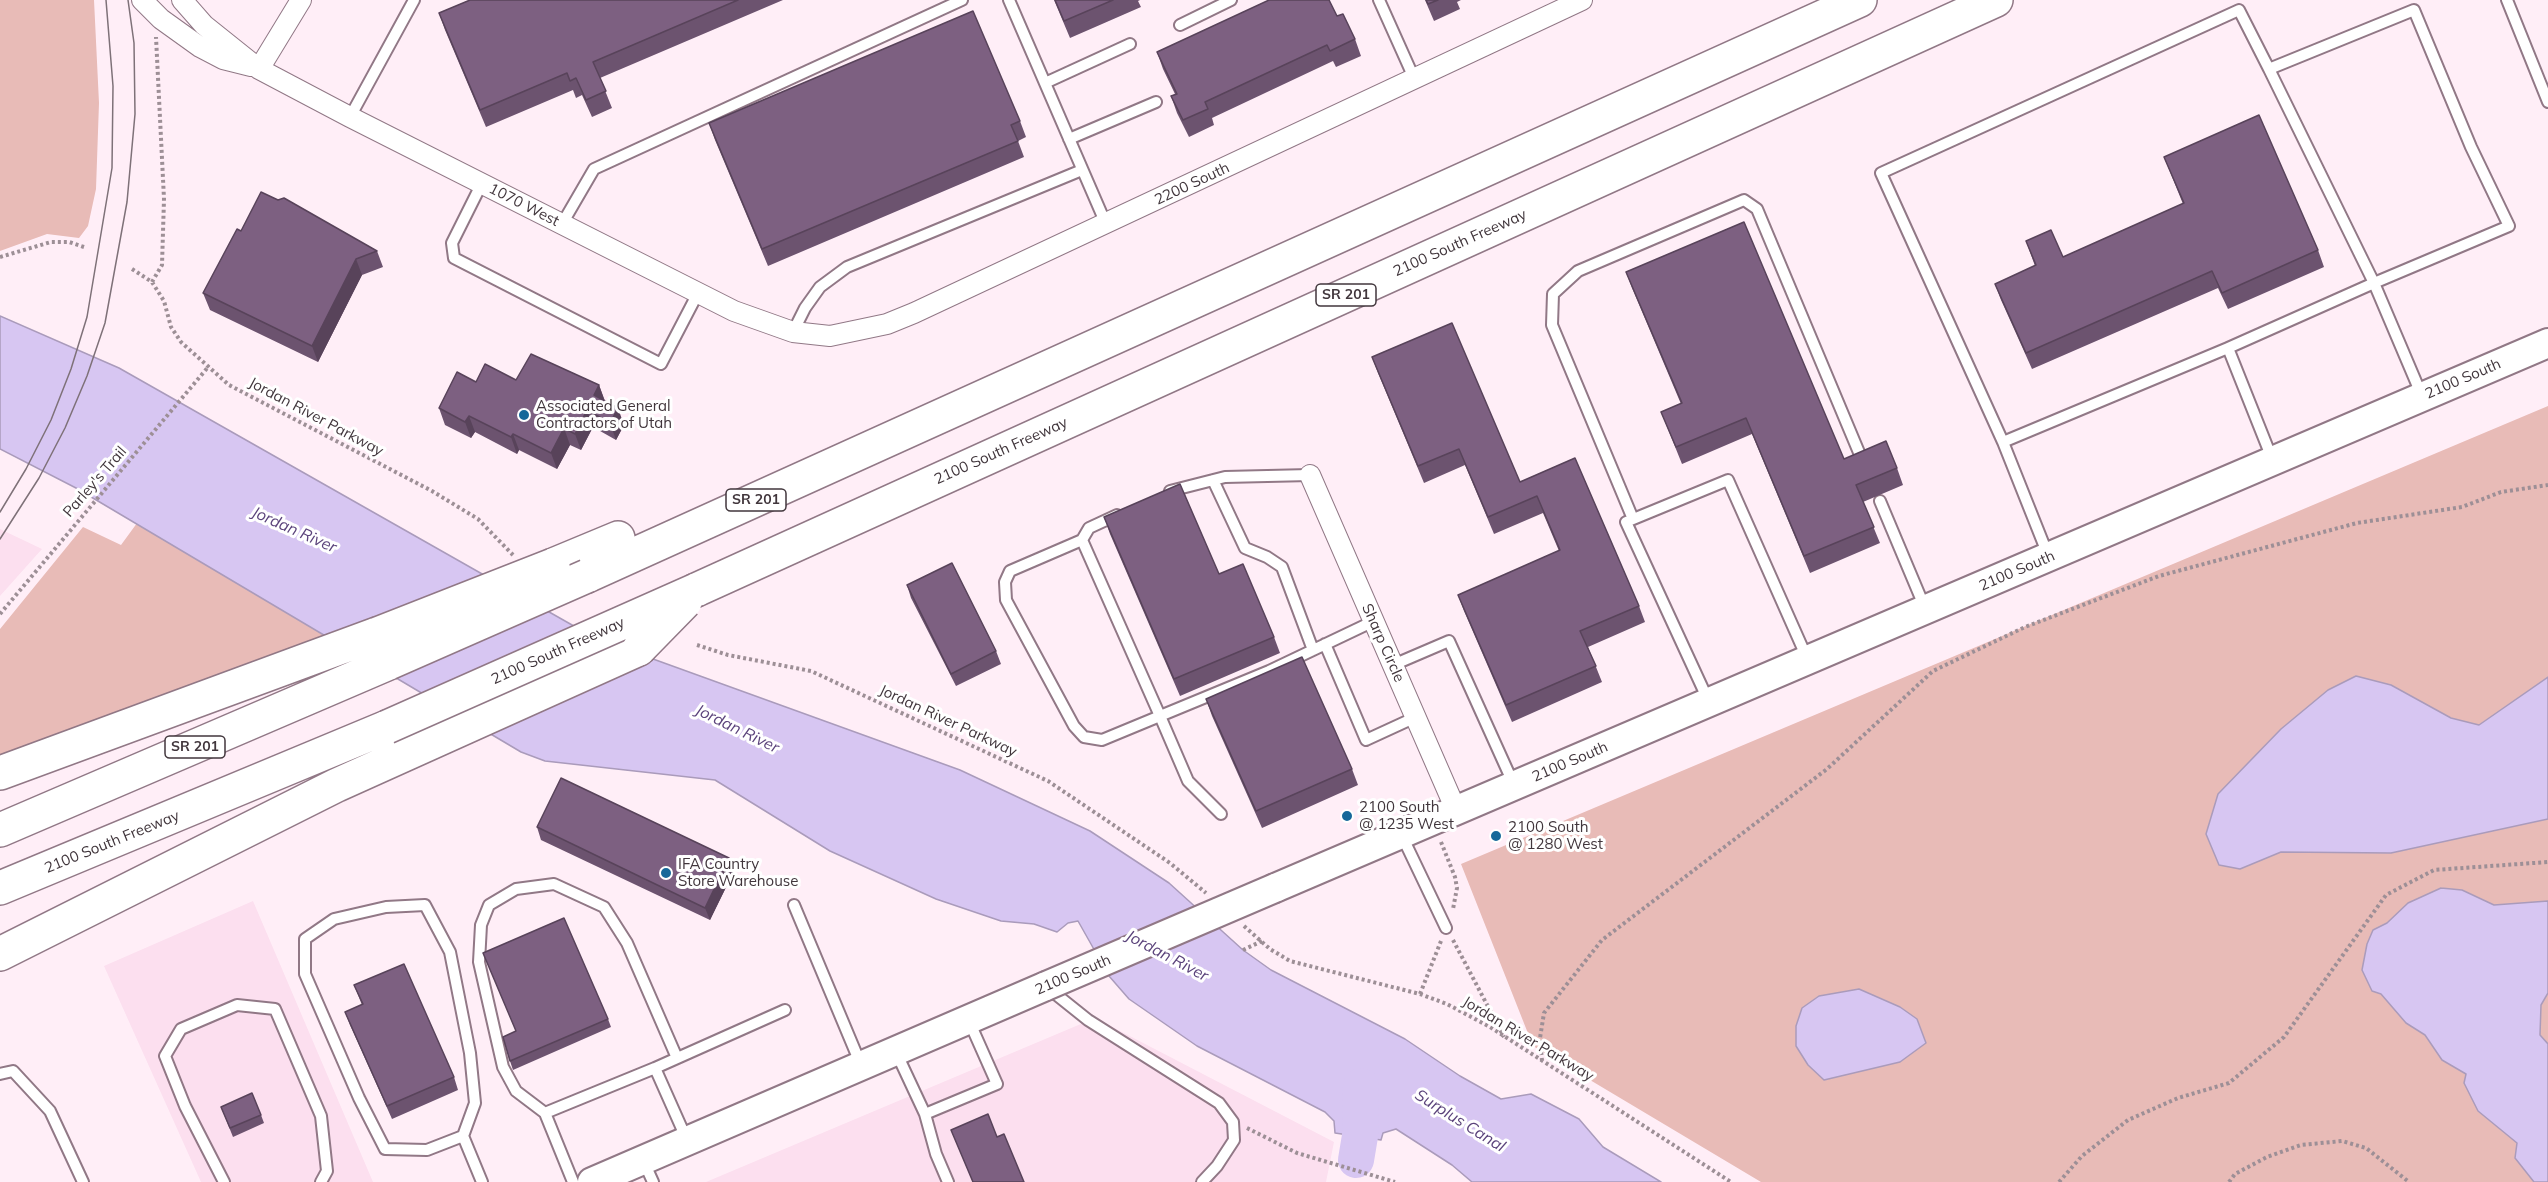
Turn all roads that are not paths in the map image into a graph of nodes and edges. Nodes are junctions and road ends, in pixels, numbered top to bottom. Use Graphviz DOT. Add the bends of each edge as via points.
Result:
graph roads {
  1 [pos="142,0"];
  2 [pos="182,0"];
  3 [pos="414,0"];
  4 [pos="962,0"];
  5 [pos="1009,0"];
  6 [pos="1231,0"];
  7 [pos="1379,0"];
  8 [pos="1582,0"];
  9 [pos="1860,0"];
  10 [pos="1996,0"];
  11 [pos="2506,0"];
  12 [pos="299,1"];
  13 [pos="1180,25"];
  14 [pos="1130,44"];
  15 [pos="259,69"];
  16 [pos="2269,69"];
  17 [pos="1414,78"];
  18 [pos="1045,83"];
  19 [pos="1156,102"];
  20 [pos="2548,102"];
  21 [pos="350,117"];
  22 [pos="1069,139"];
  23 [pos="1082,170"];
  24 [pos="482,183"];
  25 [pos="562,224"];
  26 [pos="1106,225"];
  27 [pos="2374,283"];
  28 [pos="698,293"];
  29 [pos="793,332"];
  30 [pos="2548,343"];
  31 [pos="2228,348"];
  32 [pos="2422,397"];
  33 [pos="925,425"];
  34 [pos="2002,442"];
  35 [pos="2273,461"];
  36 [pos="1863,462"];
  37 [pos="1310,475"];
  38 [pos="1213,480"];
  39 [pos="1158,496"];
  40 [pos="1880,501"];
  41 [pos="1128,510"];
  42 [pos="1634,519"];
  43 [pos="1083,540"];
  44 [pos="2049,557"];
  45 [pos="696,590"];
  46 [pos="1926,610"];
  47 [pos="1374,621"];
  48 [pos="1325,644"];
  49 [pos="1313,650"];
  50 [pos="1808,660"];
  51 [pos="1393,665"];
  52 [pos="1709,703"];
  53 [pos="1160,716"];
  54 [pos="1416,717"];
  55 [pos="0,773"];
  56 [pos="1514,786"];
  57 [pos="1456,810"];
  58 [pos="1221,814"];
  59 [pos="0,830"];
  60 [pos="1401,834"];
  61 [pos="0,888"];
  62 [pos="794,905"];
  63 [pos="1446,928"];
  64 [pos="0,954"];
  65 [pos="1046,986"];
  66 [pos="785,1010"];
  67 [pos="968,1020"];
  68 [pos="896,1051"];
  69 [pos="677,1058"];
  70 [pos="861,1065"];
  71 [pos="656,1068"];
  72 [pos="0,1074"];
  73 [pos="545,1113"];
  74 [pos="925,1114"];
  75 [pos="463,1136"];
  76 [pos="687,1140"];
  77 [pos="648,1171"];
  78 [pos="83,1182"];
  79 [pos="224,1182"];
  80 [pos="321,1182"];
  81 [pos="482,1182"];
  82 [pos="573,1182"];
  83 [pos="592,1182"];
  84 [pos="948,1182"];
  85 [pos="1202,1182"];
  1 -- 15 [label="street, 1070 West" via="194,43 223,59"];
  2 -- 15 [label="street, 1070 West" via="204,24"];
  3 -- 21 [label="lane"];
  4 -- 25 [label="lane" via="594,169"];
  5 -- 18 [label="lane"];
  6 -- 13 [label="lane"];
  7 -- 17 [label="lane"];
  8 -- 17 [label="street, 2200 South"];
  9 -- 33 [label="highway, SR 201"];
  10 -- 45 [label="highway, 2100 South Freeway / SR 201"];
  11 -- 20 [label="lane"];
  12 -- 15 [label="street"];
  14 -- 18 [label="lane"];
  15 -- 21 [label="street, 1070 West"];
  16 -- 27 [label="lane"];
  16 -- 27 [label="lane" via="2414,10 2509,226"];
  16 -- 34 [label="lane" via="2239,10 1881,173"];
  17 -- 26 [label="street, 2200 South"];
  18 -- 22 [label="lane"];
  19 -- 22 [label="lane"];
  21 -- 24 [label="street, 1070 West"];
  22 -- 23 [label="lane"];
  23 -- 26 [label="lane"];
  23 -- 29 [label="lane" via="847,267 820,287"];
  24 -- 25 [label="street, 1070 West"];
  24 -- 28 [label="lane" via="452,243 454,258 661,364"];
  25 -- 28 [label="street, 1070 West"];
  26 -- 29 [label="street, 2200 South" via="887,324 830,336"];
  27 -- 31 [label="lane"];
  27 -- 32 [label="lane"];
  28 -- 29 [label="street, 1070 West"];
  30 -- 32 [label="street, 2100 South"];
  31 -- 34 [label="lane"];
  31 -- 35 [label="lane"];
  32 -- 35 [label="street, 2100 South"];
  33 -- 55 [label="highway, bridge" via="855,431 553,565 317,657"];
  33 -- 59 [label="highway, SR 201, bridge" via="389,663"];
  34 -- 44 [label="lane"];
  35 -- 44 [label="street, 2100 South"];
  36 -- 42 [label="lane" via="1757,209 1744,200 1578,271 1554,294 1552,325"];
  37 -- 38 [label="lane"];
  37 -- 47 [label="street, Sharp Circle"];
  38 -- 39 [label="lane"];
  38 -- 49 [label="lane" via="1245,548 1282,567"];
  40 -- 46 [label="lane"];
  41 -- 43 [label="lane" via="1089,528"];
  42 -- 50 [label="lane" via="1728,480"];
  42 -- 52 [label="lane" via="1626,522"];
  43 -- 53 [label="lane"];
  43 -- 53 [label="lane" via="1010,571 1005,582 1006,600 1074,726 1084,737 1102,740"];
  44 -- 46 [label="street, 2100 South"];
  45 -- 61 [label="highway, 2100 South Freeway / SR 201, bridge" via="387,727"];
  45 -- 64 [label="highway, bridge" via="639,649 215,845"];
  46 -- 50 [label="street, 2100 South"];
  47 -- 48 [label="lane"];
  47 -- 51 [label="street, Sharp Circle"];
  48 -- 49 [label="lane"];
  48 -- 54 [label="lane" via="1366,740"];
  49 -- 53 [label="lane"];
  50 -- 52 [label="street, 2100 South"];
  51 -- 54 [label="street, Sharp Circle"];
  51 -- 56 [label="lane" via="1449,641"];
  52 -- 56 [label="street, 2100 South"];
  53 -- 58 [label="lane" via="1188,781"];
  54 -- 57 [label="street, Sharp Circle"];
  56 -- 57 [label="street, 2100 South"];
  57 -- 60 [label="street, 2100 South"];
  60 -- 63 [label="lane"];
  60 -- 65 [label="street, 2100 South, bridge"];
  62 -- 70 [label="lane"];
  65 -- 67 [label="street, 2100 South"];
  65 -- 85 [label="lane" via="1088,1020 1219,1103 1233,1122 1234,1140"];
  66 -- 69 [label="lane"];
  67 -- 68 [label="street, 2100 South"];
  67 -- 74 [label="lane" via="997,1084"];
  68 -- 70 [label="street, 2100 South"];
  68 -- 74 [label="lane"];
  69 -- 71 [label="lane"];
  69 -- 73 [label="lane" via="627,943 604,907 554,884 516,889 489,905 481,925 479,962 503,1067 516,1091"];
  70 -- 76 [label="street, 2100 South"];
  71 -- 73 [label="lane"];
  71 -- 76 [label="lane"];
  72 -- 78 [label="lane" via="13,1071 50,1111"];
  73 -- 82 [label="lane"];
  74 -- 84 [label="lane"];
  75 -- 75 [label="lane" via="475,1103 470,1053 450,952 424,905 386,907 334,919 305,939 305,974 385,1149 427,1150"];
  75 -- 81 [label="lane"];
  76 -- 77 [label="street, 2100 South"];
  77 -- 83 [label="street, 2100 South"];
  79 -- 80 [label="lane" via="185,1106 165,1056 181,1029 237,1005 275,1009 321,1116 327,1171"];
}
